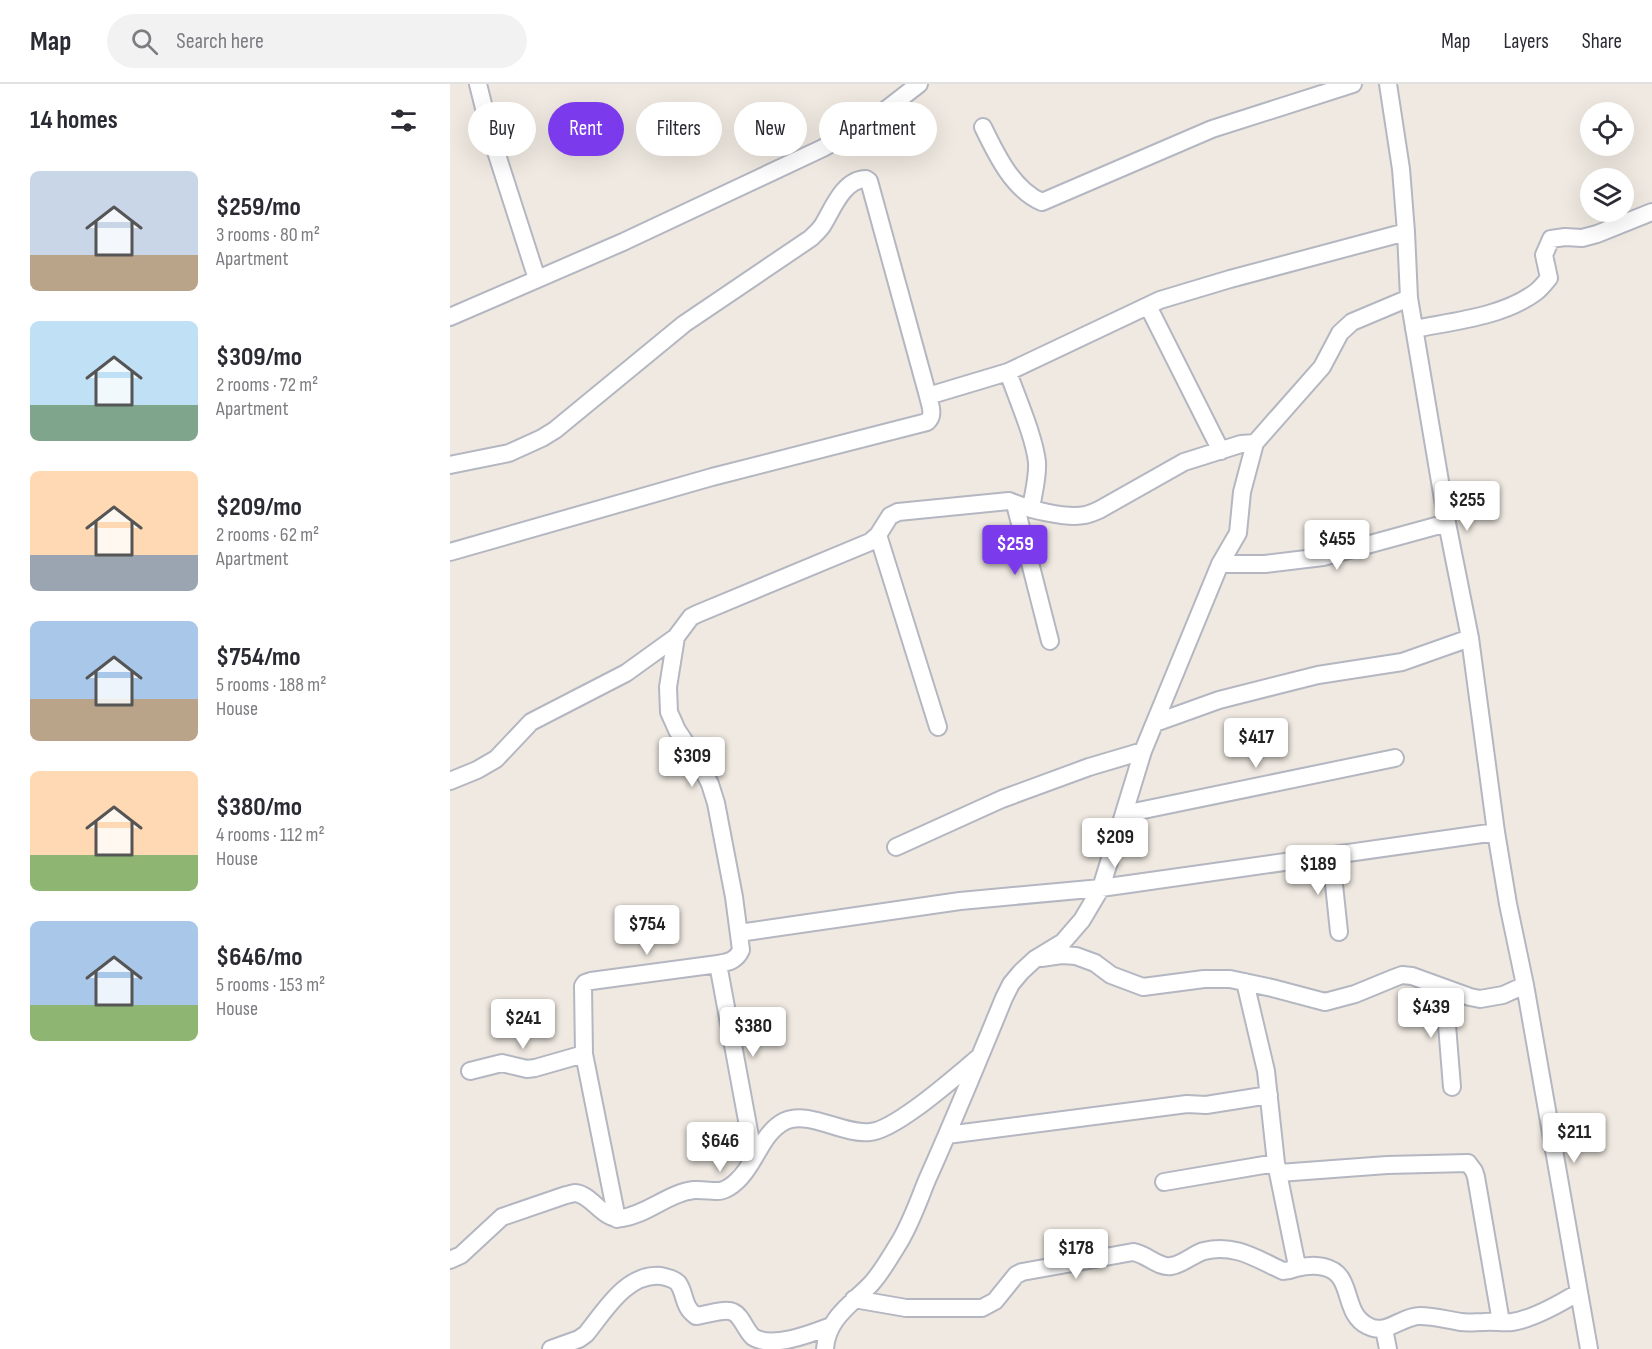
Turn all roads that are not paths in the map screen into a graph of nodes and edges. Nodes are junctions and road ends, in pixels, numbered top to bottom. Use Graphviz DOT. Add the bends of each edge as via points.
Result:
graph roads {
  1 [pos="478,84"];
  2 [pos="919,84"];
  3 [pos="1353,84"];
  4 [pos="1388,84"];
  5 [pos="983,127"];
  6 [pos="1652,212"];
  7 [pos="1406,232"];
  8 [pos="537,279"];
  9 [pos="1409,298"];
  10 [pos="1148,306"];
  11 [pos="450,316"];
  12 [pos="1414,329"];
  13 [pos="1008,372"];
  14 [pos="928,396"];
  15 [pos="1255,443"];
  16 [pos="1221,451"];
  17 [pos="450,465"];
  18 [pos="1023,507"];
  19 [pos="1447,523"];
  20 [pos="878,535"];
  21 [pos="450,552"];
  22 [pos="1220,564"];
  23 [pos="676,637"];
  24 [pos="1470,638"];
  25 [pos="1050,641"];
  26 [pos="1155,723"];
  27 [pos="938,727"];
  28 [pos="1143,751"];
  29 [pos="1395,758"];
  30 [pos="450,781"];
  31 [pos="1124,814"];
  32 [pos="1496,832"];
  33 [pos="896,848"];
  34 [pos="1330,856"];
  35 [pos="1101,888"];
  36 [pos="1339,932"];
  37 [pos="739,933"];
  38 [pos="1035,959"];
  39 [pos="718,964"];
  40 [pos="1245,982"];
  41 [pos="1525,985"];
  42 [pos="1444,988"];
  43 [pos="584,1054"];
  44 [pos="979,1057"];
  45 [pos="470,1071"];
  46 [pos="1452,1087"];
  47 [pos="1269,1095"];
  48 [pos="947,1135"];
  49 [pos="753,1158"];
  50 [pos="1278,1168"];
  51 [pos="1164,1182"];
  52 [pos="617,1219"];
  53 [pos="450,1260"];
  54 [pos="1295,1268"];
  55 [pos="1579,1292"];
  56 [pos="854,1299"];
  57 [pos="1501,1322"];
  58 [pos="831,1326"];
  59 [pos="1384,1329"];
  60 [pos="551,1349"];
  61 [pos="825,1349"];
  62 [pos="1388,1349"];
  63 [pos="1589,1349"];
  1 -- 8 [label="street"];
  2 -- 8 [label="street" via="874,118 823,148"];
  3 -- 5 [label="street" via="1212,129 1042,202 1013,179"];
  4 -- 7 [label="street"];
  6 -- 12 [label="street" via="1598,234 1551,239 1544,255 1549,278 1516,304 1496,312"];
  7 -- 9 [label="street"];
  7 -- 10 [label="street" via="1230,279"];
  8 -- 11 [label="street"];
  9 -- 12 [label="street"];
  9 -- 15 [label="street" via="1352,322 1340,333 1322,367"];
  10 -- 13 [label="street"];
  10 -- 16 [label="street"];
  12 -- 19 [label="street"];
  13 -- 14 [label="street"];
  13 -- 18 [label="street" via="1037,461"];
  14 -- 17 [label="street" via="872,189 866,179 861,179 838,197 811,238 684,324 555,430 509,453"];
  14 -- 21 [label="street" via="932,417 927,422 712,477"];
  15 -- 16 [label="street"];
  15 -- 22 [label="street" via="1242,492 1238,533"];
  16 -- 18 [label="street" via="1184,462 1084,515"];
  18 -- 20 [label="street" via="1009,501 898,513 890,516"];
  18 -- 25 [label="street"];
  19 -- 22 [label="street" via="1323,557 1265,564"];
  19 -- 24 [label="street"];
  20 -- 23 [label="street" via="870,542 697,614"];
  20 -- 27 [label="street"];
  22 -- 26 [label="street"];
  23 -- 30 [label="street" via="626,673 531,722 496,759"];
  23 -- 37 [label="street" via="668,687 669,712 710,784"];
  24 -- 26 [label="street" via="1402,662 1318,675 1219,700"];
  24 -- 32 [label="street"];
  26 -- 28 [label="street"];
  28 -- 31 [label="street"];
  28 -- 33 [label="street" via="1002,799"];
  29 -- 31 [label="street"];
  31 -- 35 [label="street"];
  32 -- 34 [label="street"];
  32 -- 41 [label="street"];
  34 -- 35 [label="street"];
  34 -- 36 [label="street"];
  35 -- 37 [label="street" via="960,901"];
  35 -- 38 [label="street" via="1063,942"];
  37 -- 39 [label="street" via="738,957"];
  38 -- 40 [label="street" via="1076,956 1143,987 1204,979"];
  38 -- 44 [label="street" via="1011,984"];
  39 -- 43 [label="street" via="585,983"];
  39 -- 49 [label="street"];
  40 -- 42 [label="street" via="1325,1002 1402,975"];
  40 -- 47 [label="street"];
  41 -- 42 [label="street" via="1480,999"];
  41 -- 55 [label="street"];
  42 -- 46 [label="street"];
  43 -- 45 [label="street" via="535,1068 502,1063"];
  43 -- 52 [label="street"];
  44 -- 48 [label="street"];
  44 -- 49 [label="street" via="886,1127 871,1132 852,1131 796,1118 771,1131"];
  47 -- 48 [label="street"];
  47 -- 50 [label="street"];
  48 -- 56 [label="street" via="899,1243 876,1278"];
  49 -- 52 [label="street" via="740,1179 728,1189 694,1190"];
  50 -- 51 [label="street"];
  50 -- 54 [label="street"];
  50 -- 57 [label="street" via="1468,1163 1476,1177"];
  52 -- 53 [label="street" via="574,1193 502,1217 461,1255"];
  54 -- 56 [label="street" via="1283,1271 1229,1248 1202,1251 1170,1266 1133,1252 1022,1272 995,1301 982,1308 906,1308"];
  54 -- 59 [label="street" via="1331,1269 1346,1286 1354,1313 1365,1325"];
  55 -- 57 [label="street" via="1543,1311"];
  55 -- 63 [label="street"];
  56 -- 58 [label="street"];
  57 -- 59 [label="street" via="1420,1316"];
  58 -- 60 [label="street" via="780,1344 762,1343 753,1338 732,1311 696,1316 677,1283 658,1276 624,1288 586,1334"];
  58 -- 61 [label="street" via="825,1337"];
  59 -- 62 [label="street"];
}
